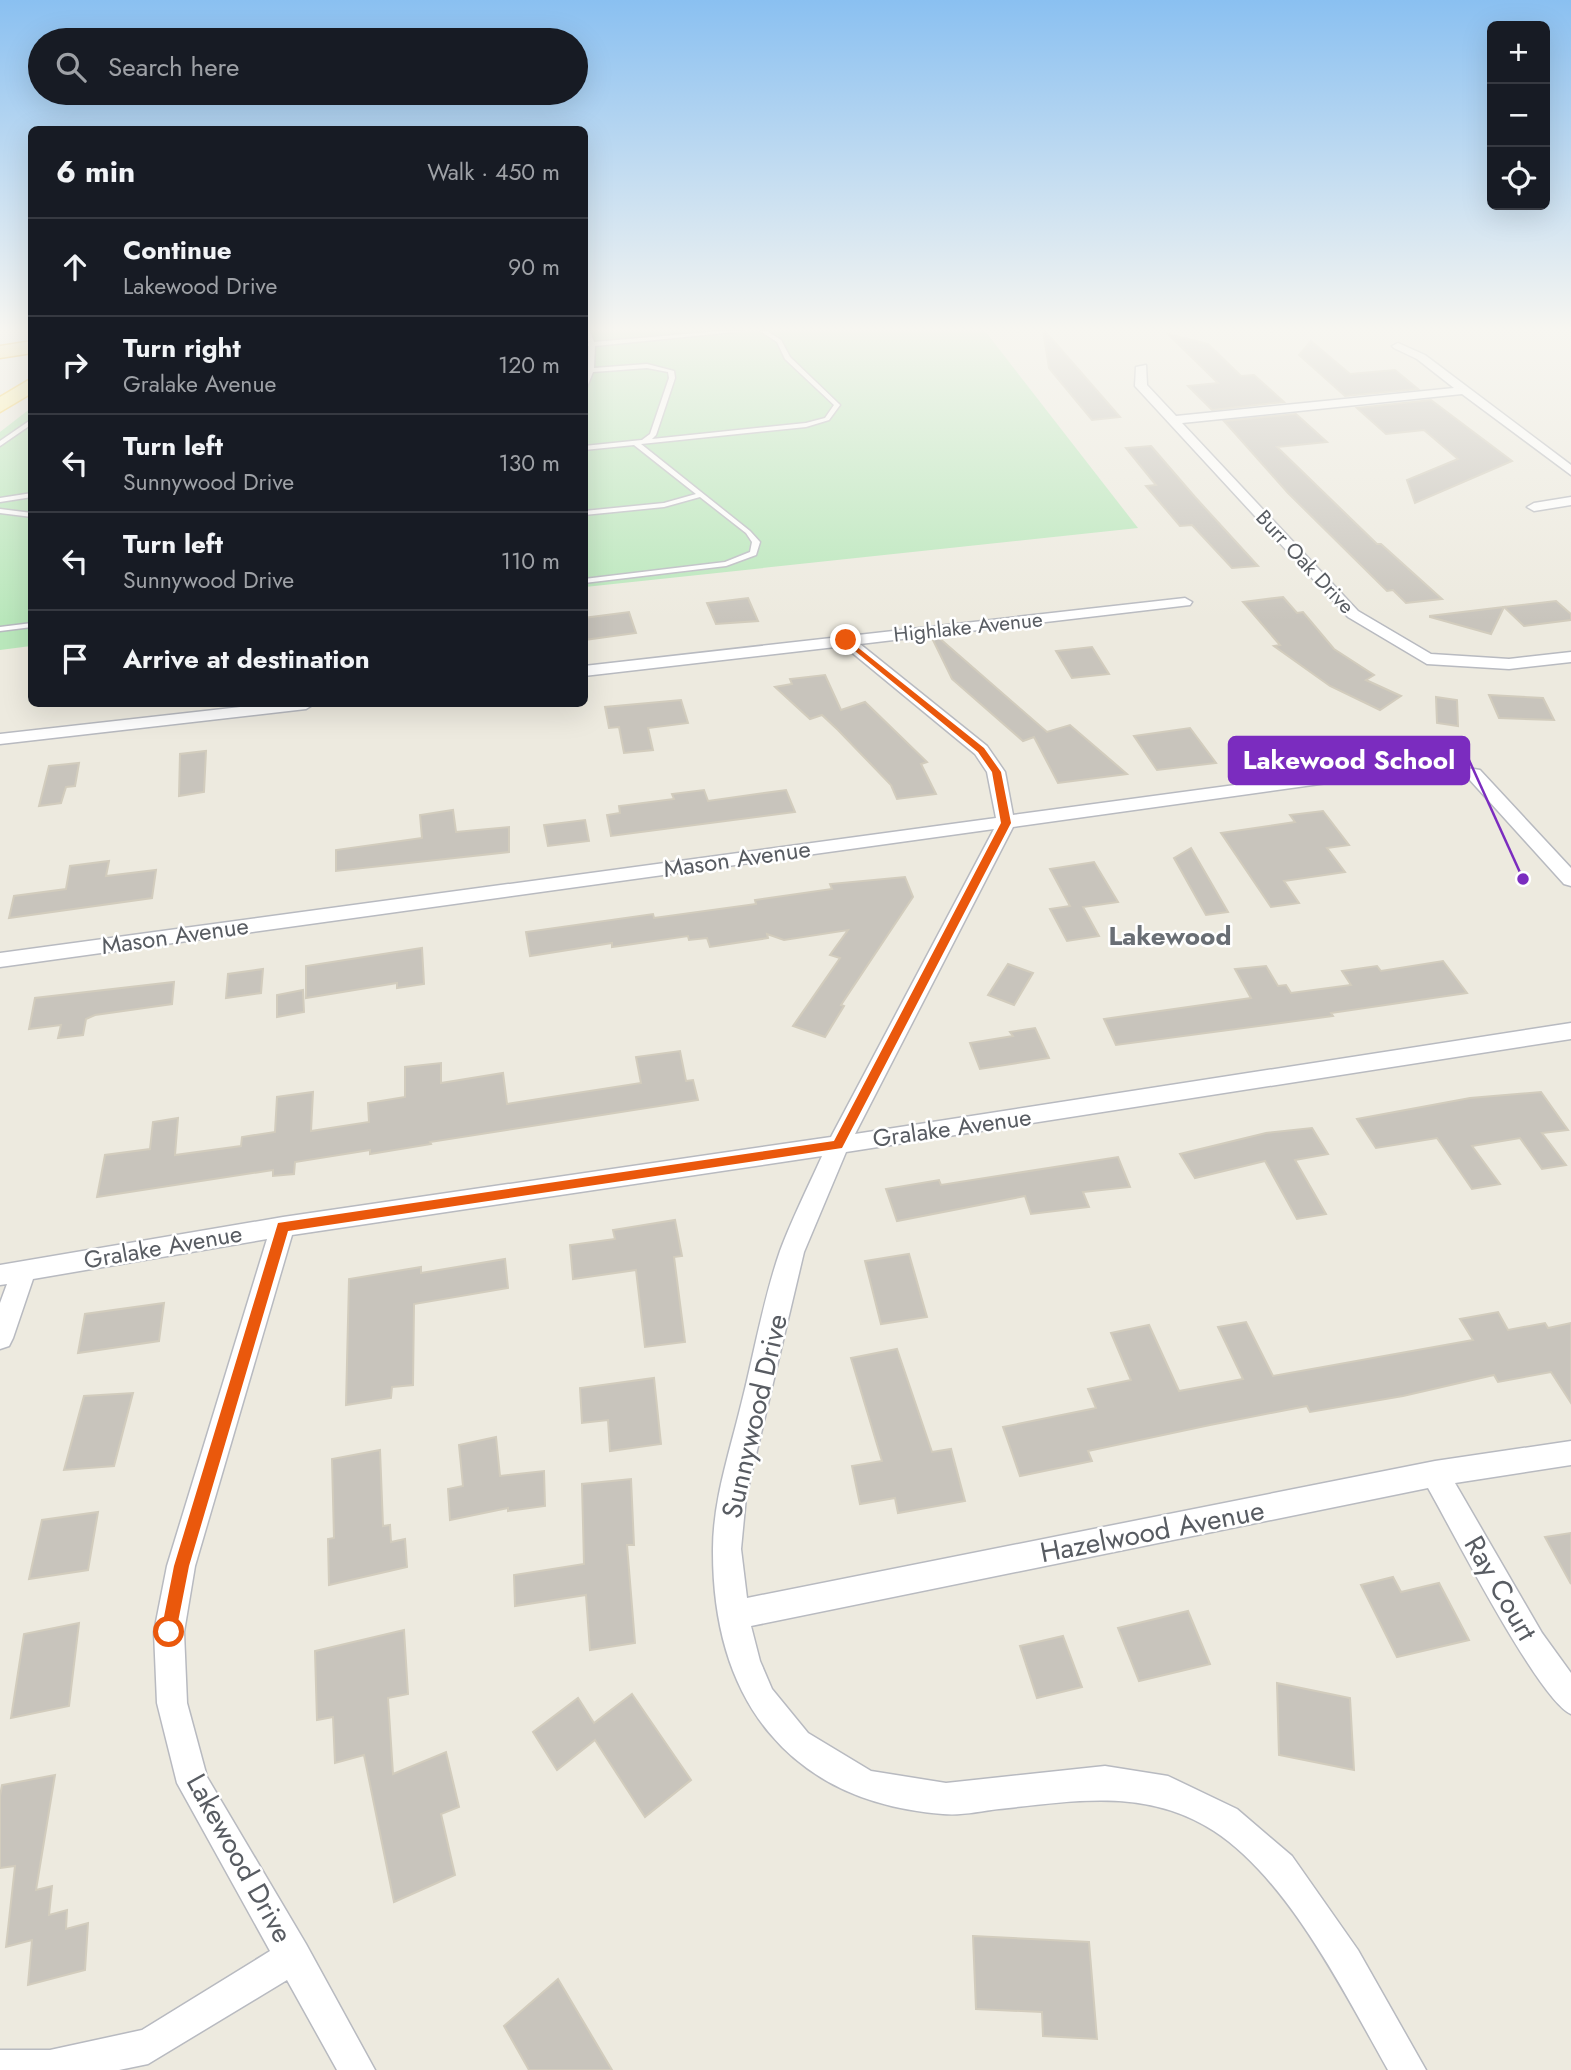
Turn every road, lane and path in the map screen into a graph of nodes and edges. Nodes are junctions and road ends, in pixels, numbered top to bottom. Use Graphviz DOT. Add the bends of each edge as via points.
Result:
graph roads {
  1 [pos="23,428"];
  2 [pos="655,428"];
  3 [pos="780,428"];
  4 [pos="1180,428"];
  5 [pos="1514,428"];
  6 [pos="645,441"];
  7 [pos="635,442"];
  8 [pos="0,444"];
  9 [pos="588,448"];
  10 [pos="1571,471"];
  11 [pos="701,495"];
  12 [pos="28,496"];
  13 [pos="0,500"];
  14 [pos="1571,501"];
  15 [pos="1534,507"];
  16 [pos="0,511"];
  17 [pos="588,513"];
  18 [pos="28,514"];
  19 [pos="588,581"];
  20 [pos="1185,602"];
  21 [pos="28,625"];
  22 [pos="0,626"];
  23 [pos="846,640"];
  24 [pos="1571,657"];
  25 [pos="588,671"];
  26 [pos="280,707"];
  27 [pos="0,739"];
  28 [pos="1006,823"];
  29 [pos="1571,880"];
  30 [pos="0,960"];
  31 [pos="1571,1031"];
  32 [pos="838,1145"];
  33 [pos="283,1227"];
  34 [pos="12,1273"];
  35 [pos="0,1338"];
  36 [pos="1571,1453"];
  37 [pos="1435,1474"];
  38 [pos="734,1615"];
  39 [pos="1571,1699"];
  40 [pos="294,1956"];
  41 [pos="0,2068"];
  42 [pos="357,2070"];
  43 [pos="1408,2070"];
  1 -- 8 [label="lane"];
  2 -- 6 [label="lane"];
  3 -- 6 [label="lane"];
  4 -- 24 [label="street, Burr Oak Drive" via="1368,625 1427,659 1509,664"];
  5 -- 10 [label="street"];
  6 -- 7 [label="lane"];
  7 -- 9 [label="lane"];
  7 -- 11 [label="lane"];
  11 -- 17 [label="lane" via="664,505"];
  11 -- 19 [label="lane" via="748,532 756,542 753,553 726,565"];
  12 -- 13 [label="lane"];
  14 -- 15 [label="street"];
  16 -- 18 [label="lane"];
  20 -- 23 [label="street, Highlake Avenue"];
  21 -- 22 [label="lane"];
  23 -- 25 [label="street, Highlake Avenue"];
  23 -- 28 [label="street" via="981,750 996,772"];
  26 -- 27 [label="street"];
  28 -- 29 [label="street, Mason Avenue" via="1399,768 1474,774"];
  28 -- 30 [label="street, Mason Avenue"];
  28 -- 32 [label="street, Sunnywood Drive"];
  31 -- 32 [label="street, Gralake Avenue"];
  32 -- 33 [label="street, Gralake Avenue"];
  32 -- 38 [label="street, Sunnywood Drive" via="792,1252 732,1497 727,1549"];
  33 -- 34 [label="street, Gralake Avenue"];
  33 -- 40 [label="street, Lakewood Drive" via="181,1566 169,1632 172,1703 193,1783"];
  34 -- 35 [label="street"];
  36 -- 37 [label="street, Hazelwood Avenue"];
  37 -- 38 [label="street, Hazelwood Avenue"];
  37 -- 39 [label="street, Ray Court" via="1532,1643"];
  38 -- 43 [label="street, Sunnywood Drive" via="761,1700 797,1744 866,1786 946,1799 1105,1782 1168,1792 1226,1820 1280,1868 1346,1962"];
  40 -- 41 [label="street" via="148,2046 50,2068"];
  40 -- 42 [label="street, Lakewood Drive"];
}
